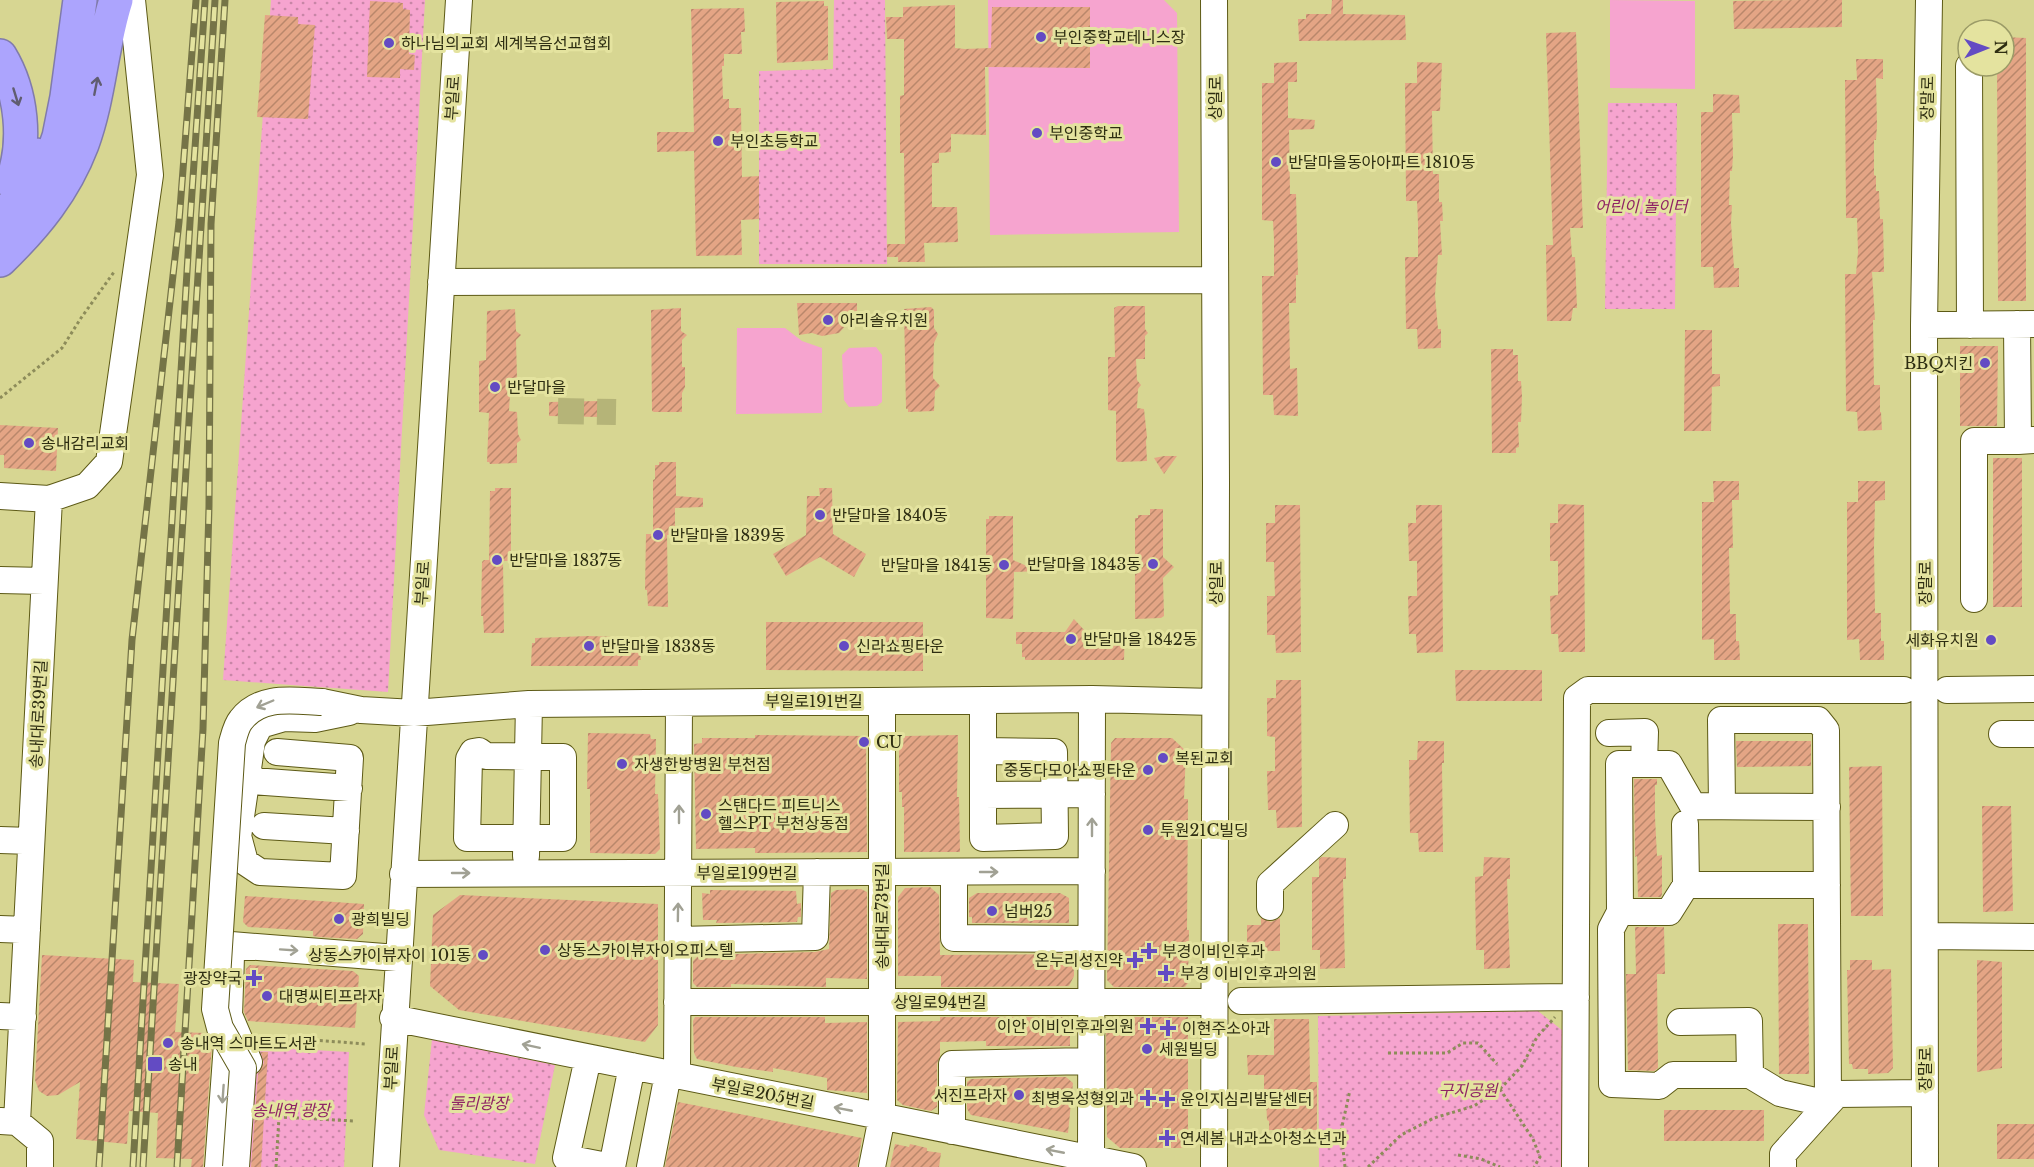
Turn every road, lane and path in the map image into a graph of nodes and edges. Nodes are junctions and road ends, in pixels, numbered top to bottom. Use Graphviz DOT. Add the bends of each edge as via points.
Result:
graph roads {
  1 [pos="64,0"];
  2 [pos="80,0"];
  3 [pos="116,0"];
  4 [pos="132,0"];
  5 [pos="459,0"];
  6 [pos="1214,0"];
  7 [pos="1929,0"];
  8 [pos="0,56"];
  9 [pos="1969,78"];
  10 [pos="51,138"];
  11 [pos="0,213"];
  12 [pos="0,222"];
  13 [pos="139,249"];
  14 [pos="3,258"];
  15 [pos="1215,279"];
  16 [pos="441,282"];
  17 [pos="2025,324"];
  18 [pos="1924,325"];
  19 [pos="1970,325"];
  20 [pos="0,398"];
  21 [pos="2026,440"];
  22 [pos="0,496"];
  23 [pos="49,499"];
  24 [pos="0,580"];
  25 [pos="45,581"];
  26 [pos="1974,599"];
  27 [pos="2034,689"];
  28 [pos="1904,690"];
  29 [pos="1947,690"];
  30 [pos="1092,699"];
  31 [pos="983,700"];
  32 [pos="882,701"];
  33 [pos="679,702"];
  34 [pos="1215,702"];
  35 [pos="529,704"];
  36 [pos="361,710"];
  37 [pos="414,713"];
  38 [pos="1609,733"];
  39 [pos="2002,734"];
  40 [pos="2034,734"];
  41 [pos="983,751"];
  42 [pos="277,752"];
  43 [pos="528,756"];
  44 [pos="1644,764"];
  45 [pos="247,766"];
  46 [pos="349,788"];
  47 [pos="1092,794"];
  48 [pos="983,795"];
  49 [pos="1054,795"];
  50 [pos="1722,806"];
  51 [pos="1827,807"];
  52 [pos="1685,824"];
  53 [pos="1335,825"];
  54 [pos="264,826"];
  55 [pos="346,831"];
  56 [pos="237,832"];
  57 [pos="526,839"];
  58 [pos="0,840"];
  59 [pos="31,841"];
  60 [pos="817,872"];
  61 [pos="882,872"];
  62 [pos="954,872"];
  63 [pos="1092,872"];
  64 [pos="526,873"];
  65 [pos="679,873"];
  66 [pos="403,874"];
  67 [pos="1686,885"];
  68 [pos="1827,885"];
  69 [pos="1270,908"];
  70 [pos="1620,912"];
  71 [pos="0,929"];
  72 [pos="27,930"];
  73 [pos="1925,936"];
  74 [pos="2034,937"];
  75 [pos="1091,939"];
  76 [pos="678,940"];
  77 [pos="231,945"];
  78 [pos="397,958"];
  79 [pos="1576,997"];
  80 [pos="1241,1001"];
  81 [pos="677,1002"];
  82 [pos="882,1002"];
  83 [pos="1091,1002"];
  84 [pos="1203,1002"];
  85 [pos="229,1015"];
  86 [pos="11,1017"];
  87 [pos="1555,1017"];
  88 [pos="393,1018"];
  89 [pos="1680,1022"];
  90 [pos="259,1036"];
  91 [pos="366,1044"];
  92 [pos="1388,1053"];
  93 [pos="588,1058"];
  94 [pos="1091,1061"];
  95 [pos="1497,1064"];
  96 [pos="632,1066"];
  97 [pos="672,1075"];
  98 [pos="1750,1075"];
  99 [pos="1500,1089"];
  100 [pos="1350,1090"];
  101 [pos="1925,1093"];
  102 [pos="1828,1104"];
  103 [pos="248,1116"];
  104 [pos="279,1117"];
  105 [pos="882,1117"];
  106 [pos="354,1121"];
  107 [pos="9,1122"];
  108 [pos="952,1131"];
  109 [pos="1458,1155"];
  110 [pos="1091,1159"];
  111 [pos="1488,1165"];
  112 [pos="40,1167"];
  113 [pos="218,1167"];
  114 [pos="236,1167"];
  115 [pos="244,1167"];
  116 [pos="276,1167"];
  117 [pos="386,1167"];
  118 [pos="650,1167"];
  119 [pos="872,1167"];
  120 [pos="1129,1167"];
  121 [pos="1214,1167"];
  122 [pos="1345,1167"];
  123 [pos="1368,1167"];
  124 [pos="1500,1167"];
  125 [pos="1534,1167"];
  126 [pos="1575,1167"];
  127 [pos="1783,1167"];
  128 [pos="1925,1167"];
  1 -- 10 [label="highway" via="49,112"];
  2 -- 10 [label="highway" via="67,97"];
  10 -- 3 [label="highway, one-way" via="93,100"];
  4 -- 13 [label="street" via="150,175"];
  5 -- 16 [label="street, 부일로"];
  6 -- 15 [label="street, 상일로"];
  7 -- 18 [label="street, 장말로"];
  8 -- 10 [label="highway, one-way" via="19,104"];
  9 -- 19 [label="street"];
  10 -- 11 [label="highway" via="15,174"];
  10 -- 12 [label="highway" via="25,190"];
  10 -- 14 [label="highway" via="39,196"];
  13 -- 20 [label="path" via="111,275 62,348"];
  13 -- 23 [label="street" via="109,462 87,486"];
  15 -- 16 [label="street"];
  15 -- 34 [label="street, 상일로"];
  16 -- 37 [label="street, 부일로"];
  17 -- 19 [label="street"];
  17 -- 21 [label="street"];
  18 -- 19 [label="street"];
  18 -- 73 [label="street, 장말로"];
  21 -- 26 [label="street" via="1974,441"];
  22 -- 23 [label="street"];
  23 -- 25 [label="street, 송내대로39번길"];
  24 -- 25 [label="street"];
  25 -- 59 [label="street, 송내대로39번길"];
  27 -- 29 [label="street"];
  28 -- 79 [label="street" via="1588,690 1577,699"];
  30 -- 31 [label="street, 부일로191번길"];
  30 -- 34 [label="street, 부일로191번길"];
  30 -- 47 [label="street"];
  31 -- 32 [label="street, 부일로191번길"];
  31 -- 41 [label="street"];
  32 -- 33 [label="street, 부일로191번길"];
  32 -- 61 [label="street, 송내대로73번길"];
  33 -- 35 [label="street, 부일로191번길"];
  65 -- 33 [label="street, one-way"];
  34 -- 121 [label="street, 상일로"];
  35 -- 37 [label="street, 부일로191번길"];
  35 -- 43 [label="street"];
  36 -- 37 [label="street, 부일로191번길"];
  36 -- 45 [label="street" via="315,719 284,718 260,725"];
  36 -- 114 [label="street, one-way, bridge" via="322,702 270,700 240,721 232,743 215,1009 220,1028 243,1068"];
  37 -- 66 [label="street, 부일로"];
  38 -- 44 [label="street" via="1645,732"];
  39 -- 40 [label="street"];
  41 -- 48 [label="street"];
  41 -- 49 [label="street" via="1054,752"];
  42 -- 46 [label="street" via="350,758"];
  43 -- 57 [label="street"];
  43 -- 57 [label="street" via="562,757 563,838"];
  43 -- 57 [label="street" via="486,756 483,838"];
  44 -- 50 [label="street" via="1669,764 1693,806"];
  44 -- 70 [label="street" via="1619,764"];
  45 -- 46 [label="street" via="252,781"];
  45 -- 56 [label="street"];
  46 -- 55 [label="street"];
  47 -- 49 [label="street"];
  63 -- 47 [label="street, one-way"];
  48 -- 49 [label="street"];
  48 -- 49 [label="street" via="983,838 1055,836"];
  50 -- 51 [label="street"];
  50 -- 51 [label="street" via="1721,720 1818,720 1826,730"];
  51 -- 68 [label="street"];
  52 -- 67 [label="street"];
  53 -- 69 [label="street" via="1270,884"];
  54 -- 55 [label="street"];
  55 -- 56 [label="street" via="343,876 260,872 245,862"];
  56 -- 77 [label="street"];
  57 -- 64 [label="street"];
  58 -- 59 [label="street"];
  59 -- 72 [label="street, 송내대로39번길"];
  60 -- 61 [label="street, 부일로199번길"];
  60 -- 65 [label="street, 부일로199번길"];
  60 -- 76 [label="street" via="815,937"];
  61 -- 62 [label="street, 부일로199번길"];
  61 -- 82 [label="street, 송내대로73번길"];
  62 -- 63 [label="street, 부일로199번길, one-way"];
  62 -- 75 [label="street" via="954,938"];
  63 -- 75 [label="street"];
  64 -- 65 [label="street, 부일로199번길"];
  66 -- 64 [label="street, 부일로199번길, one-way"];
  76 -- 65 [label="street, one-way"];
  66 -- 78 [label="street, 부일로"];
  67 -- 68 [label="street"];
  67 -- 70 [label="street" via="1669,912"];
  68 -- 102 [label="street"];
  70 -- 98 [label="street" via="1611,929 1612,1084 1659,1086 1673,1076"];
  71 -- 72 [label="street"];
  72 -- 86 [label="street, 송내대로39번길"];
  73 -- 74 [label="street"];
  73 -- 101 [label="street, 장말로"];
  75 -- 83 [label="street"];
  76 -- 81 [label="street"];
  77 -- 78 [label="street, one-way"];
  77 -- 85 [label="street"];
  78 -- 88 [label="street, 부일로"];
  79 -- 80 [label="street"];
  79 -- 126 [label="street"];
  81 -- 82 [label="street, 상일로94번길"];
  81 -- 97 [label="street"];
  82 -- 83 [label="street, 상일로94번길"];
  82 -- 105 [label="street, 송내대로73번길"];
  83 -- 84 [label="street, 상일로94번길"];
  83 -- 94 [label="street"];
  85 -- 103 [label="street" via="251,1065"];
  85 -- 113 [label="street, one-way"];
  86 -- 107 [label="street, 송내대로39번길"];
  87 -- 99 [label="path" via="1522,1066"];
  93 -- 88 [label="street, 부일로205번길, one-way"];
  88 -- 117 [label="street, 부일로"];
  89 -- 98 [label="street" via="1749,1021"];
  90 -- 91 [label="path"];
  92 -- 95 [label="path" via="1447,1053 1462,1043 1478,1043"];
  93 -- 96 [label="street, 부일로205번길"];
  93 -- 96 [label="street" via="567,1158 612,1167"];
  94 -- 108 [label="street" via="952,1064"];
  94 -- 110 [label="street"];
  96 -- 97 [label="street, 부일로205번길"];
  105 -- 97 [label="street, 부일로205번길, one-way"];
  97 -- 118 [label="street"];
  98 -- 102 [label="street" via="1780,1093"];
  99 -- 123 [label="path" via="1474,1106 1434,1118 1401,1135"];
  99 -- 125 [label="path" via="1533,1139 1540,1157"];
  100 -- 122 [label="path" via="1341,1131"];
  101 -- 102 [label="street" via="1837,1094"];
  101 -- 128 [label="street, 장말로"];
  102 -- 127 [label="street" via="1783,1154"];
  103 -- 104 [label="path"];
  103 -- 115 [label="street"];
  104 -- 106 [label="path"];
  104 -- 116 [label="path"];
  105 -- 108 [label="street, 부일로205번길"];
  105 -- 119 [label="street, 송내대로73번길"];
  107 -- 112 [label="street" via="40,1141"];
  110 -- 108 [label="street, 부일로205번길, one-way"];
  109 -- 111 [label="path"];
  110 -- 120 [label="street, 부일로205번길"];
  111 -- 124 [label="path"];
}
